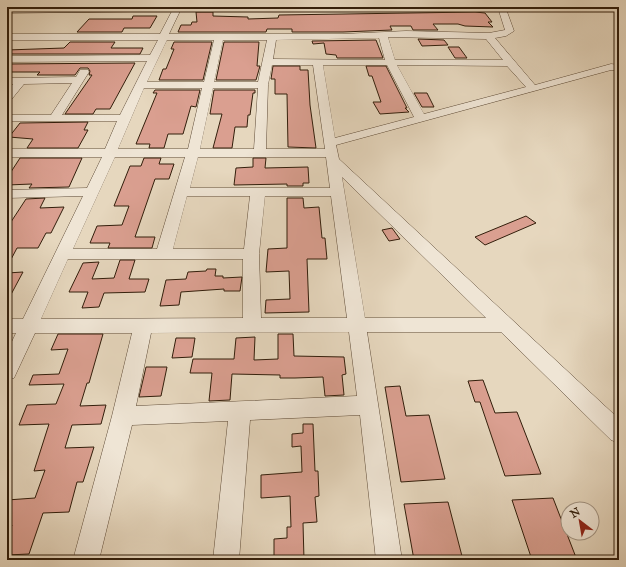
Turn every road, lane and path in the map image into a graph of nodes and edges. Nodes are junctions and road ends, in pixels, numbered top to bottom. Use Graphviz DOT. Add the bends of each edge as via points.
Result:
graph roads {
  1 [pos="350,7"];
  2 [pos="442,7"];
  3 [pos="177,8"];
  4 [pos="268,8"];
  5 [pos="505,9"];
  6 [pos="7,11"];
  7 [pos="7,36"];
  8 [pos="218,36"];
  9 [pos="383,36"];
  10 [pos="489,36"];
  11 [pos="164,37"];
  12 [pos="272,37"];
  13 [pos="93,58"];
  14 [pos="154,58"];
  15 [pos="7,59"];
  16 [pos="267,62"];
  17 [pos="391,63"];
  18 [pos="510,63"];
  19 [pos="318,64"];
  20 [pos="616,66"];
  21 [pos="79,80"];
  22 [pos="7,81"];
  23 [pos="21,81"];
  24 [pos="139,85"];
  25 [pos="207,85"];
  26 [pos="263,85"];
  27 [pos="532,88"];
  28 [pos="7,98"];
  29 [pos="7,118"];
  30 [pos="54,118"];
  31 [pos="124,118"];
  32 [pos="420,118"];
  33 [pos="110,152"];
  34 [pos="332,152"];
  35 [pos="7,153"];
  36 [pos="193,153"];
  37 [pos="260,153"];
  38 [pos="91,192"];
  39 [pos="182,192"];
  40 [pos="258,192"];
  41 [pos="338,192"];
  42 [pos="7,194"];
  43 [pos="62,254"];
  44 [pos="163,254"];
  45 [pos="251,254"];
  46 [pos="252,325"];
  47 [pos="357,325"];
  48 [pos="506,325"];
  49 [pos="7,326"];
  50 [pos="29,326"];
  51 [pos="143,326"];
  52 [pos="7,372"];
  53 [pos="369,405"];
  54 [pos="240,411"];
  55 [pos="123,416"];
  56 [pos="619,433"];
  57 [pos="86,560"];
  58 [pos="226,560"];
  59 [pos="389,560"];
  1 -- 4 [label="street"];
  2 -- 5 [label="street"];
  3 -- 4 [label="street"];
  3 -- 6 [label="street"];
  3 -- 11 [label="street"];
  5 -- 10 [label="street" via="510,30 504,34"];
  7 -- 11 [label="street"];
  8 -- 11 [label="street"];
  8 -- 12 [label="street"];
  8 -- 25 [label="street"];
  9 -- 10 [label="street"];
  9 -- 12 [label="street"];
  9 -- 17 [label="street"];
  10 -- 18 [label="street"];
  11 -- 14 [label="street"];
  12 -- 16 [label="street"];
  13 -- 14 [label="street"];
  13 -- 15 [label="street"];
  13 -- 21 [label="street"];
  14 -- 24 [label="street"];
  16 -- 19 [label="street"];
  16 -- 26 [label="street"];
  17 -- 18 [label="street"];
  17 -- 19 [label="street"];
  17 -- 32 [label="street"];
  18 -- 27 [label="street"];
  19 -- 34 [label="street"];
  20 -- 27 [label="street"];
  21 -- 23 [label="street"];
  21 -- 30 [label="street"];
  22 -- 23 [label="street"];
  23 -- 28 [label="street"];
  24 -- 25 [label="street"];
  24 -- 31 [label="street"];
  25 -- 26 [label="street"];
  25 -- 36 [label="street"];
  26 -- 37 [label="street"];
  27 -- 32 [label="street"];
  29 -- 30 [label="street"];
  30 -- 31 [label="street"];
  31 -- 33 [label="street"];
  32 -- 34 [label="street"];
  33 -- 35 [label="street"];
  33 -- 36 [label="street"];
  33 -- 38 [label="street"];
  34 -- 37 [label="street"];
  34 -- 41 [label="street"];
  34 -- 48 [label="street"];
  36 -- 37 [label="street"];
  36 -- 39 [label="street"];
  38 -- 42 [label="street"];
  38 -- 43 [label="street"];
  39 -- 40 [label="street"];
  39 -- 44 [label="street"];
  40 -- 41 [label="street"];
  40 -- 45 [label="street"];
  41 -- 47 [label="street"];
  43 -- 44 [label="street"];
  43 -- 50 [label="street"];
  44 -- 45 [label="street"];
  45 -- 46 [label="street"];
  46 -- 47 [label="street"];
  46 -- 51 [label="street"];
  47 -- 48 [label="street"];
  47 -- 53 [label="street"];
  48 -- 56 [label="street"];
  49 -- 50 [label="street"];
  50 -- 51 [label="street"];
  50 -- 52 [label="street"];
  51 -- 55 [label="street"];
  53 -- 54 [label="street"];
  53 -- 59 [label="street"];
  54 -- 55 [label="street"];
  54 -- 58 [label="street"];
  55 -- 57 [label="street"];
}
